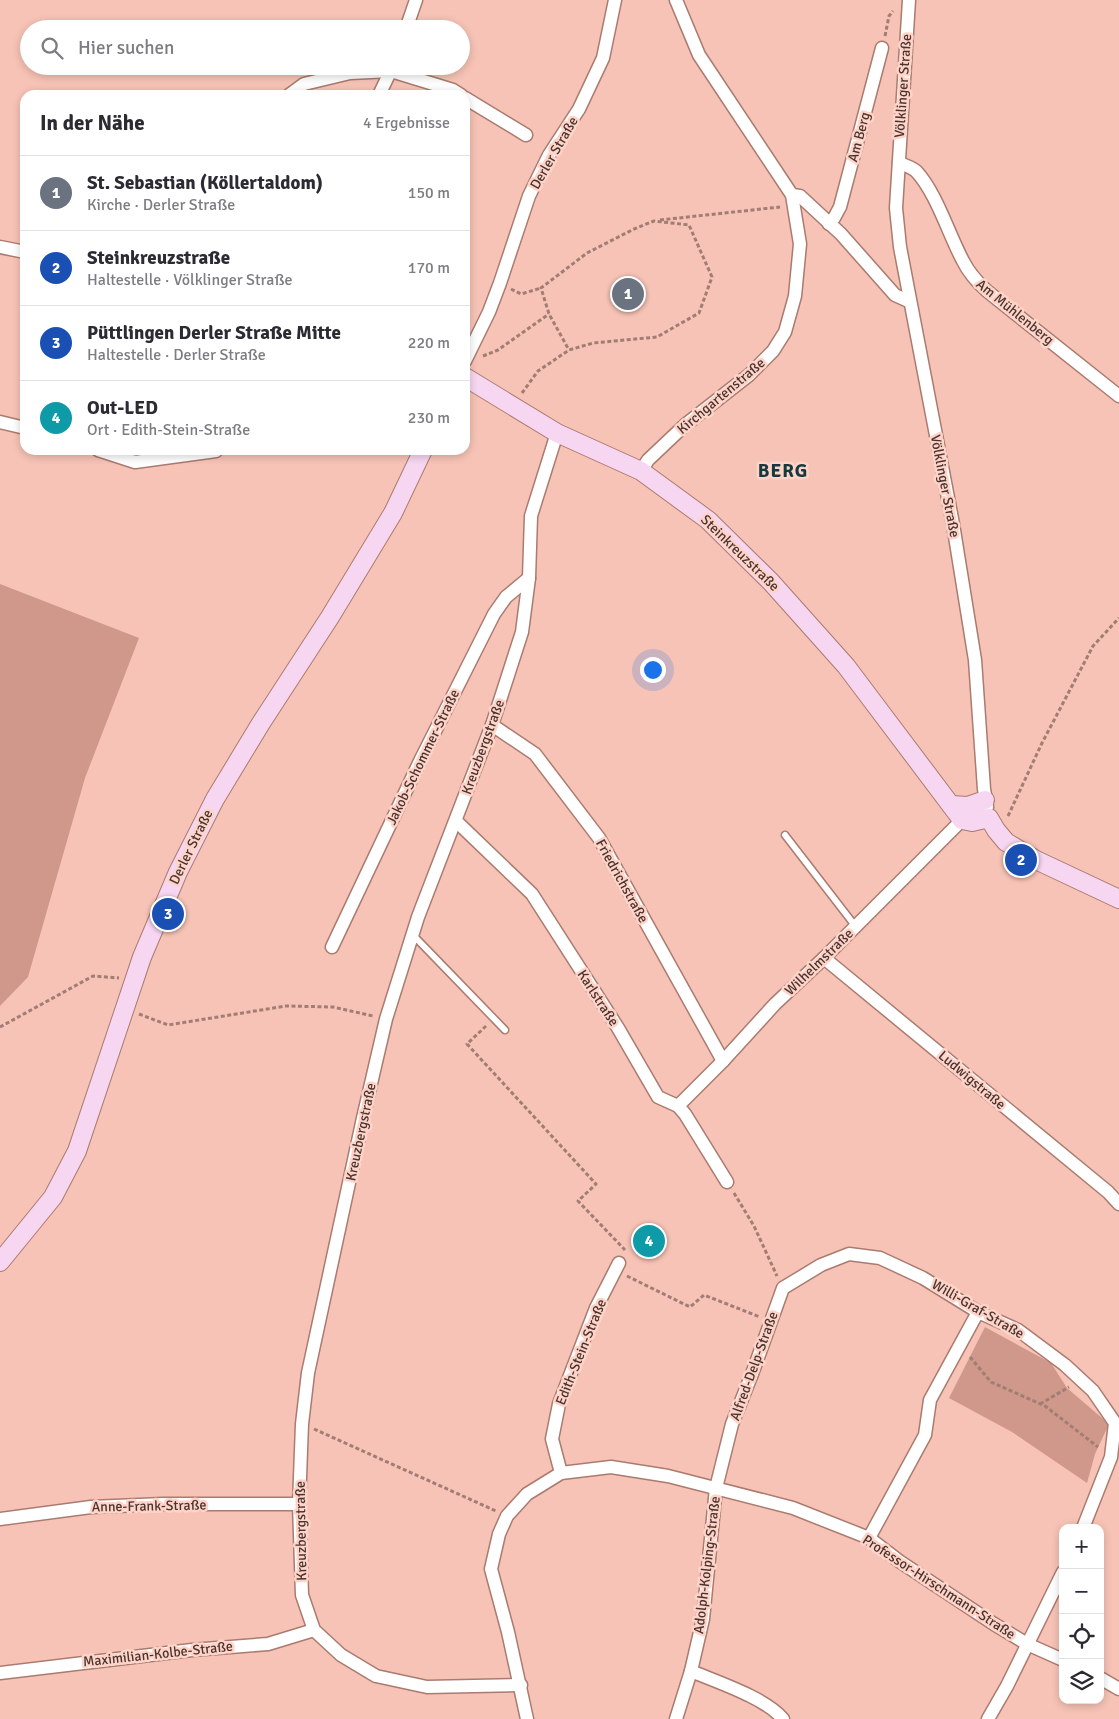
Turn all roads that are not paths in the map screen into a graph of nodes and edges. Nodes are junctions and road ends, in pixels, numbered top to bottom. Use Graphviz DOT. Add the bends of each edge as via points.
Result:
graph roads {
  1 [pos="416,0"];
  2 [pos="616,0"];
  3 [pos="676,0"];
  4 [pos="909,0"];
  5 [pos="409,20"];
  6 [pos="882,48"];
  7 [pos="342,75"];
  8 [pos="389,75"];
  9 [pos="409,75"];
  10 [pos="296,90"];
  11 [pos="382,90"];
  12 [pos="453,90"];
  13 [pos="470,101"];
  14 [pos="526,135"];
  15 [pos="898,163"];
  16 [pos="793,200"];
  17 [pos="830,224"];
  18 [pos="0,247"];
  19 [pos="20,251"];
  20 [pos="909,300"];
  21 [pos="470,351"];
  22 [pos="470,380"];
  23 [pos="1119,396"];
  24 [pos="0,422"];
  25 [pos="20,427"];
  26 [pos="557,433"];
  27 [pos="113,455"];
  28 [pos="187,455"];
  29 [pos="420,455"];
  30 [pos="640,472"];
  31 [pos="529,578"];
  32 [pos="492,725"];
  33 [pos="985,800"];
  34 [pos="951,805"];
  35 [pos="962,820"];
  36 [pos="456,821"];
  37 [pos="992,824"];
  38 [pos="784,835"];
  39 [pos="1119,899"];
  40 [pos="856,927"];
  41 [pos="412,934"];
  42 [pos="332,947"];
  43 [pos="824,958"];
  44 [pos="505,1030"];
  45 [pos="723,1061"];
  46 [pos="678,1106"];
  47 [pos="727,1182"];
  48 [pos="1119,1204"];
  49 [pos="0,1262"];
  50 [pos="617,1266"];
  51 [pos="783,1288"];
  52 [pos="978,1312"];
  53 [pos="561,1473"];
  54 [pos="716,1488"];
  55 [pos="299,1504"];
  56 [pos="0,1519"];
  57 [pos="1085,1524"];
  58 [pos="869,1538"];
  59 [pos="1059,1580"];
  60 [pos="314,1630"];
  61 [pos="1027,1644"];
  62 [pos="1061,1659"];
  63 [pos="691,1671"];
  64 [pos="0,1673"];
  65 [pos="1104,1680"];
  66 [pos="521,1685"];
  67 [pos="1119,1689"];
  68 [pos="527,1719"];
  69 [pos="676,1719"];
  70 [pos="783,1719"];
  71 [pos="988,1719"];
  1 -- 5 [label="street"];
  2 -- 21 [label="street, Derler Straße" via="603,58 579,109 549,155 529,196 498,290"];
  3 -- 16 [label="street, Kirchgartenstraße" via="699,55"];
  4 -- 15 [label="street, Völklinger Straße"];
  6 -- 17 [label="street, Am Berg" via="840,207"];
  7 -- 10 [label="street" via="304,84"];
  8 -- 11 [label="street"];
  9 -- 12 [label="street"];
  13 -- 14 [label="street"];
  15 -- 20 [label="street, Völklinger Straße" via="897,218"];
  15 -- 23 [label="street, Am Mühlenberg" via="914,170 921,178 974,280"];
  16 -- 17 [label="street, Kirchgartenstraße" via="800,196"];
  16 -- 30 [label="street, Kirchgartenstraße" via="800,244 795,296 785,332 773,351 749,376 685,425 648,460"];
  17 -- 20 [label="street, Kirchgartenstraße" via="895,295"];
  18 -- 19 [label="street"];
  20 -- 33 [label="street, Völklinger Straße" via="952,524 974,660"];
  22 -- 26 [label="street, Steinkreuzstraße"];
  24 -- 25 [label="street"];
  26 -- 30 [label="street, Steinkreuzstraße"];
  26 -- 31 [label="street, Kreuzbergstraße" via="531,516"];
  27 -- 28 [label="street" via="135,462"];
  29 -- 49 [label="street, Derler Straße" via="393,514 215,799 178,872 142,957 77,1151 54,1197"];
  30 -- 34 [label="street, Steinkreuzstraße" via="708,520 771,582 846,666"];
  31 -- 32 [label="street, Kreuzbergstraße" via="522,632"];
  31 -- 42 [label="street, Jakob-Schommer-Straße" via="506,597 494,614"];
  32 -- 36 [label="street, Kreuzbergstraße"];
  32 -- 45 [label="street, Friedrichstraße" via="534,754 598,838"];
  33 -- 34 [label="street" via="968,806"];
  33 -- 37 [label="street, Völklinger Straße"];
  34 -- 35 [label="street, Steinkreuzstraße"];
  35 -- 37 [label="street"];
  35 -- 40 [label="street, Wilhelmstraße"];
  36 -- 41 [label="street, Kreuzbergstraße"];
  36 -- 46 [label="street, Karlstraße" via="532,894 658,1097"];
  37 -- 39 [label="street" via="1006,842 1036,860"];
  38 -- 40 [label="lane"];
  40 -- 43 [label="street, Wilhelmstraße"];
  41 -- 44 [label="lane"];
  41 -- 55 [label="street, Kreuzbergstraße" via="386,1018 308,1373"];
  43 -- 45 [label="street, Wilhelmstraße" via="774,1004"];
  43 -- 48 [label="street, Ludwigstraße"];
  45 -- 46 [label="street, Wilhelmstraße"];
  46 -- 47 [label="street, Karlstraße"];
  50 -- 53 [label="street, Edith-Stein-Straße" via="596,1308 559,1404 552,1439"];
  51 -- 52 [label="street, Willi-Graf-Straße" via="821,1265 849,1254 880,1258 923,1278"];
  51 -- 54 [label="street, Alfred-Delp-Straße" via="732,1424"];
  52 -- 57 [label="street, Willi-Graf-Straße" via="1018,1330 1065,1365 1093,1391 1115,1423 1111,1457"];
  52 -- 58 [label="street" via="930,1400 925,1435"];
  53 -- 54 [label="street, Professor-Hirschmann-Straße" via="611,1467"];
  53 -- 66 [label="street, Professor-Hirschmann-Straße" via="527,1494 507,1516 491,1569"];
  54 -- 58 [label="street, Professor-Hirschmann-Straße" via="793,1508"];
  54 -- 63 [label="street, Adolph-Kolping-Straße" via="703,1619"];
  55 -- 56 [label="street, Anne-Frank-Straße" via="91,1507"];
  55 -- 60 [label="street, Kreuzbergstraße" via="302,1595"];
  58 -- 61 [label="street, Professor-Hirschmann-Straße"];
  59 -- 61 [label="street"];
  60 -- 64 [label="street, Maximilian-Kolbe-Straße" via="268,1644"];
  60 -- 66 [label="street, Kreuzbergstraße" via="341,1655 376,1676 428,1687"];
  61 -- 62 [label="street, Professor-Hirschmann-Straße"];
  61 -- 71 [label="street"];
  63 -- 69 [label="street, Adolph-Kolping-Straße"];
  63 -- 70 [label="street" via="776,1710"];
  65 -- 67 [label="street"];
  66 -- 68 [label="street, Professor-Hirschmann-Straße"];
}
